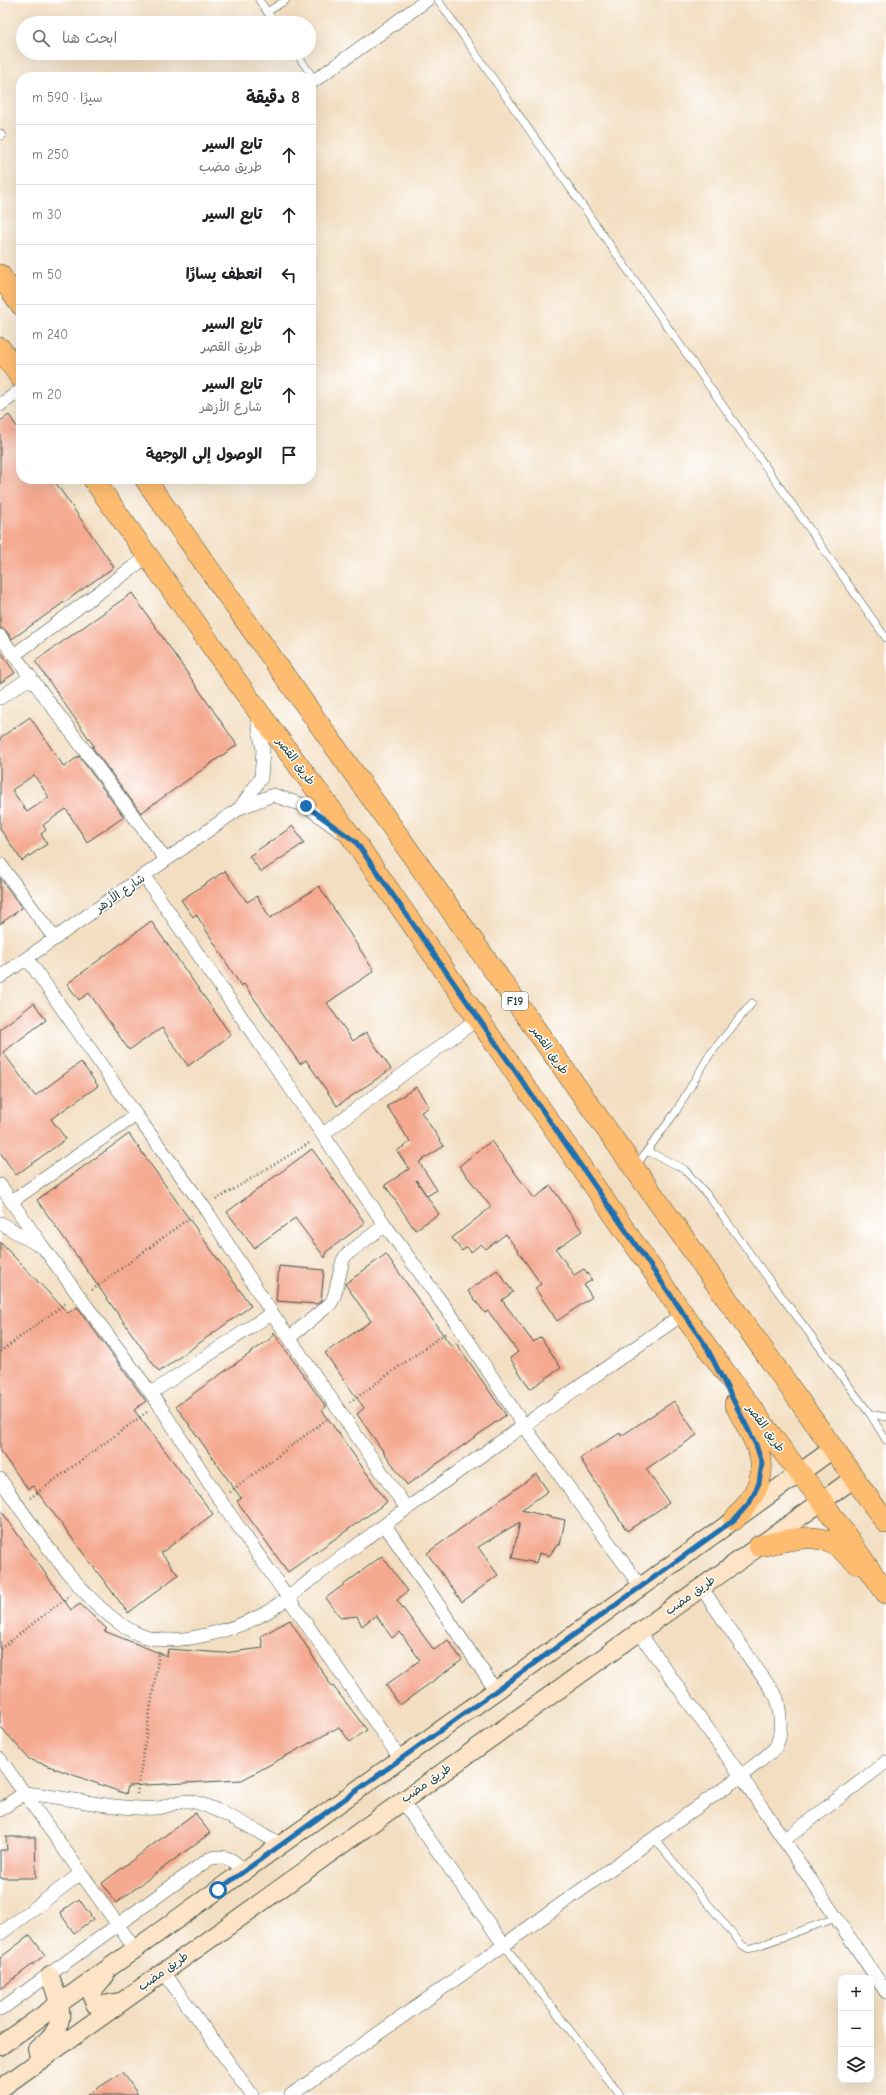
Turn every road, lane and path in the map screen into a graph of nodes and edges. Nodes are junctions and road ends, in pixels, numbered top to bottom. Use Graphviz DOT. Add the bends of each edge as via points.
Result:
graph roads {
  1 [pos="259,0"];
  2 [pos="286,0"];
  3 [pos="427,0"];
  4 [pos="438,0"];
  5 [pos="267,12"];
  6 [pos="270,16"];
  7 [pos="300,60"];
  8 [pos="308,72"];
  9 [pos="316,79"];
  10 [pos="0,275"];
  11 [pos="16,293"];
  12 [pos="0,348"];
  13 [pos="16,371"];
  14 [pos="16,394"];
  15 [pos="0,405"];
  16 [pos="97,484"];
  17 [pos="149,484"];
  18 [pos="148,556"];
  19 [pos="0,636"];
  20 [pos="886,638"];
  21 [pos="14,655"];
  22 [pos="31,677"];
  23 [pos="0,698"];
  24 [pos="255,707"];
  25 [pos="240,808"];
  26 [pos="356,842"];
  27 [pos="166,860"];
  28 [pos="0,864"];
  29 [pos="144,876"];
  30 [pos="55,939"];
  31 [pos="27,958"];
  32 [pos="0,977"];
  33 [pos="752,1003"];
  34 [pos="477,1018"];
  35 [pos="136,1115"];
  36 [pos="323,1134"];
  37 [pos="647,1151"];
  38 [pos="634,1169"];
  39 [pos="0,1185"];
  40 [pos="12,1201"];
  41 [pos="204,1207"];
  42 [pos="0,1223"];
  43 [pos="386,1225"];
  44 [pos="43,1247"];
  45 [pos="80,1295"];
  46 [pos="272,1313"];
  47 [pos="683,1314"];
  48 [pos="458,1325"];
  49 [pos="289,1338"];
  50 [pos="706,1346"];
  51 [pos="0,1352"];
  52 [pos="155,1398"];
  53 [pos="339,1410"];
  54 [pos="870,1414"];
  55 [pos="886,1417"];
  56 [pos="524,1426"];
  57 [pos="886,1440"];
  58 [pos="833,1449"];
  59 [pos="800,1473"];
  60 [pos="853,1479"];
  61 [pos="0,1480"];
  62 [pos="220,1500"];
  63 [pos="822,1501"];
  64 [pos="19,1506"];
  65 [pos="406,1509"];
  66 [pos="734,1520"];
  67 [pos="886,1523"];
  68 [pos="385,1525"];
  69 [pos="759,1546"];
  70 [pos="81,1586"];
  71 [pos="881,1586"];
  72 [pos="641,1587"];
  73 [pos="701,1588"];
  74 [pos="288,1596"];
  75 [pos="639,1632"];
  76 [pos="161,1639"];
  77 [pos="0,1649"];
  78 [pos="496,1691"];
  79 [pos="400,1758"];
  80 [pos="0,1759"];
  81 [pos="885,1764"];
  82 [pos="741,1776"];
  83 [pos="24,1793"];
  84 [pos="402,1801"];
  85 [pos="136,1806"];
  86 [pos="0,1810"];
  87 [pos="654,1838"];
  88 [pos="784,1840"];
  89 [pos="281,1844"];
  90 [pos="243,1872"];
  91 [pos="80,1874"];
  92 [pos="836,1918"];
  93 [pos="118,1926"];
  94 [pos="0,1934"];
  95 [pos="504,1945"];
  96 [pos="135,1950"];
  97 [pos="116,1963"];
  98 [pos="163,1971"];
  99 [pos="50,1976"];
  100 [pos="886,1992"];
  101 [pos="120,2002"];
  102 [pos="59,2004"];
  103 [pos="0,2010"];
  104 [pos="0,2046"];
  105 [pos="0,2078"];
  106 [pos="0,2089"];
  107 [pos="252,2095"];
  108 [pos="291,2095"];
  109 [pos="620,2095"];
  1 -- 5 [label="lane"];
  2 -- 5 [label="lane"];
  3 -- 9 [label="street"];
  4 -- 20 [label="lane"];
  5 -- 6 [label="lane"];
  7 -- 8 [label="lane"];
  10 -- 11 [label="main road"];
  12 -- 13 [label="main road"];
  14 -- 15 [label="street"];
  16 -- 18 [label="main road, طريق القصر"];
  17 -- 38 [label="main road, طريق القصر / F19"];
  18 -- 21 [label="street"];
  18 -- 24 [label="main road, طريق القصر"];
  19 -- 21 [label="street"];
  21 -- 22 [label="street"];
  22 -- 23 [label="street"];
  22 -- 27 [label="street"];
  24 -- 25 [label="street, شارع الأزهر" via="263,750 261,778"];
  24 -- 26 [label="main road, طريق القصر"];
  25 -- 26 [label="street, شارع الأزهر" via="273,795 283,797 306,806"];
  25 -- 27 [label="street, شارع الأزهر"];
  26 -- 34 [label="main road, طريق القصر"];
  27 -- 29 [label="street, شارع الأزهر"];
  28 -- 30 [label="street"];
  29 -- 30 [label="street, شارع الأزهر"];
  29 -- 36 [label="street"];
  30 -- 31 [label="street, شارع الأزهر"];
  31 -- 32 [label="street, شارع الأزهر"];
  31 -- 35 [label="street"];
  33 -- 37 [label="lane" via="710,1054 675,1113"];
  34 -- 36 [label="street"];
  34 -- 47 [label="main road, طريق القصر"];
  35 -- 40 [label="street"];
  35 -- 41 [label="street"];
  36 -- 41 [label="path"];
  36 -- 43 [label="street"];
  37 -- 38 [label="lane"];
  37 -- 54 [label="lane" via="684,1169 710,1198"];
  38 -- 58 [label="main road, طريق القصر / F19"];
  39 -- 40 [label="street"];
  40 -- 44 [label="street"];
  41 -- 45 [label="path"];
  41 -- 46 [label="street"];
  42 -- 44 [label="street"];
  43 -- 48 [label="street"];
  43 -- 49 [label="street" via="346,1255 331,1303"];
  44 -- 45 [label="street"];
  45 -- 51 [label="path"];
  45 -- 52 [label="street"];
  46 -- 49 [label="street"];
  46 -- 52 [label="street"];
  47 -- 50 [label="main road, طريق القصر"];
  47 -- 56 [label="street"];
  48 -- 53 [label="path"];
  48 -- 56 [label="street"];
  49 -- 53 [label="street"];
  50 -- 59 [label="main road, طريق القصر"];
  50 -- 66 [label="main road" via="756,1445 762,1463 759,1483 750,1502"];
  52 -- 62 [label="street"];
  52 -- 64 [label="path"];
  53 -- 62 [label="path"];
  53 -- 65 [label="street"];
  54 -- 55 [label="lane"];
  54 -- 57 [label="lane"];
  56 -- 65 [label="street"];
  56 -- 72 [label="street"];
  58 -- 59 [label="main road"];
  58 -- 60 [label="main road, طريق القصر / F19"];
  59 -- 63 [label="main road, طريق القصر"];
  59 -- 66 [label="main road"];
  60 -- 63 [label="main road, طريق مضب"];
  60 -- 67 [label="main road, طريق القصر / F19"];
  61 -- 64 [label="street"];
  62 -- 74 [label="street"];
  63 -- 69 [label="main road, طريق مضب"];
  63 -- 71 [label="main road, طريق القصر"];
  64 -- 70 [label="street" via="61,1565"];
  65 -- 68 [label="street"];
  66 -- 72 [label="main road"];
  68 -- 74 [label="street"];
  68 -- 78 [label="street"];
  69 -- 71 [label="main road" via="809,1537 822,1539 833,1544"];
  69 -- 73 [label="main road, طريق مضب"];
  70 -- 76 [label="street" via="90,1598 117,1622 144,1637"];
  70 -- 77 [label="path"];
  72 -- 78 [label="main road"];
  73 -- 75 [label="main road, طريق مضب"];
  73 -- 82 [label="street" via="777,1698 780,1728 775,1748"];
  74 -- 76 [label="street" via="267,1612 225,1631 174,1640"];
  74 -- 79 [label="street"];
  75 -- 82 [label="street"];
  75 -- 84 [label="main road, طريق مضب"];
  76 -- 85 [label="path"];
  78 -- 79 [label="main road"];
  79 -- 89 [label="main road"];
  80 -- 83 [label="street"];
  81 -- 88 [label="street"];
  82 -- 87 [label="street"];
  82 -- 88 [label="street"];
  83 -- 85 [label="street" via="112,1806"];
  83 -- 86 [label="street"];
  83 -- 91 [label="street"];
  84 -- 95 [label="street"];
  84 -- 98 [label="main road, طريق مضب"];
  85 -- 89 [label="street" via="158,1808 188,1801 217,1811"];
  87 -- 92 [label="lane" via="742,1945 749,1949"];
  87 -- 95 [label="street"];
  88 -- 92 [label="street"];
  89 -- 90 [label="main road"];
  90 -- 93 [label="street" via="231,1859 209,1859"];
  90 -- 96 [label="main road"];
  91 -- 93 [label="street"];
  91 -- 94 [label="street"];
  92 -- 100 [label="street"];
  93 -- 96 [label="street"];
  93 -- 99 [label="street"];
  95 -- 108 [label="street"];
  95 -- 109 [label="lane"];
  96 -- 97 [label="main road"];
  97 -- 101 [label="main road" via="94,1989 92,1997 95,2004"];
  97 -- 102 [label="main road"];
  98 -- 101 [label="main road, طريق مضب"];
  98 -- 107 [label="street"];
  99 -- 102 [label="main road"];
  99 -- 103 [label="street"];
  101 -- 106 [label="main road, طريق مضب"];
  102 -- 104 [label="main road"];
  102 -- 105 [label="main road" via="61,2020 54,2035"];
}
